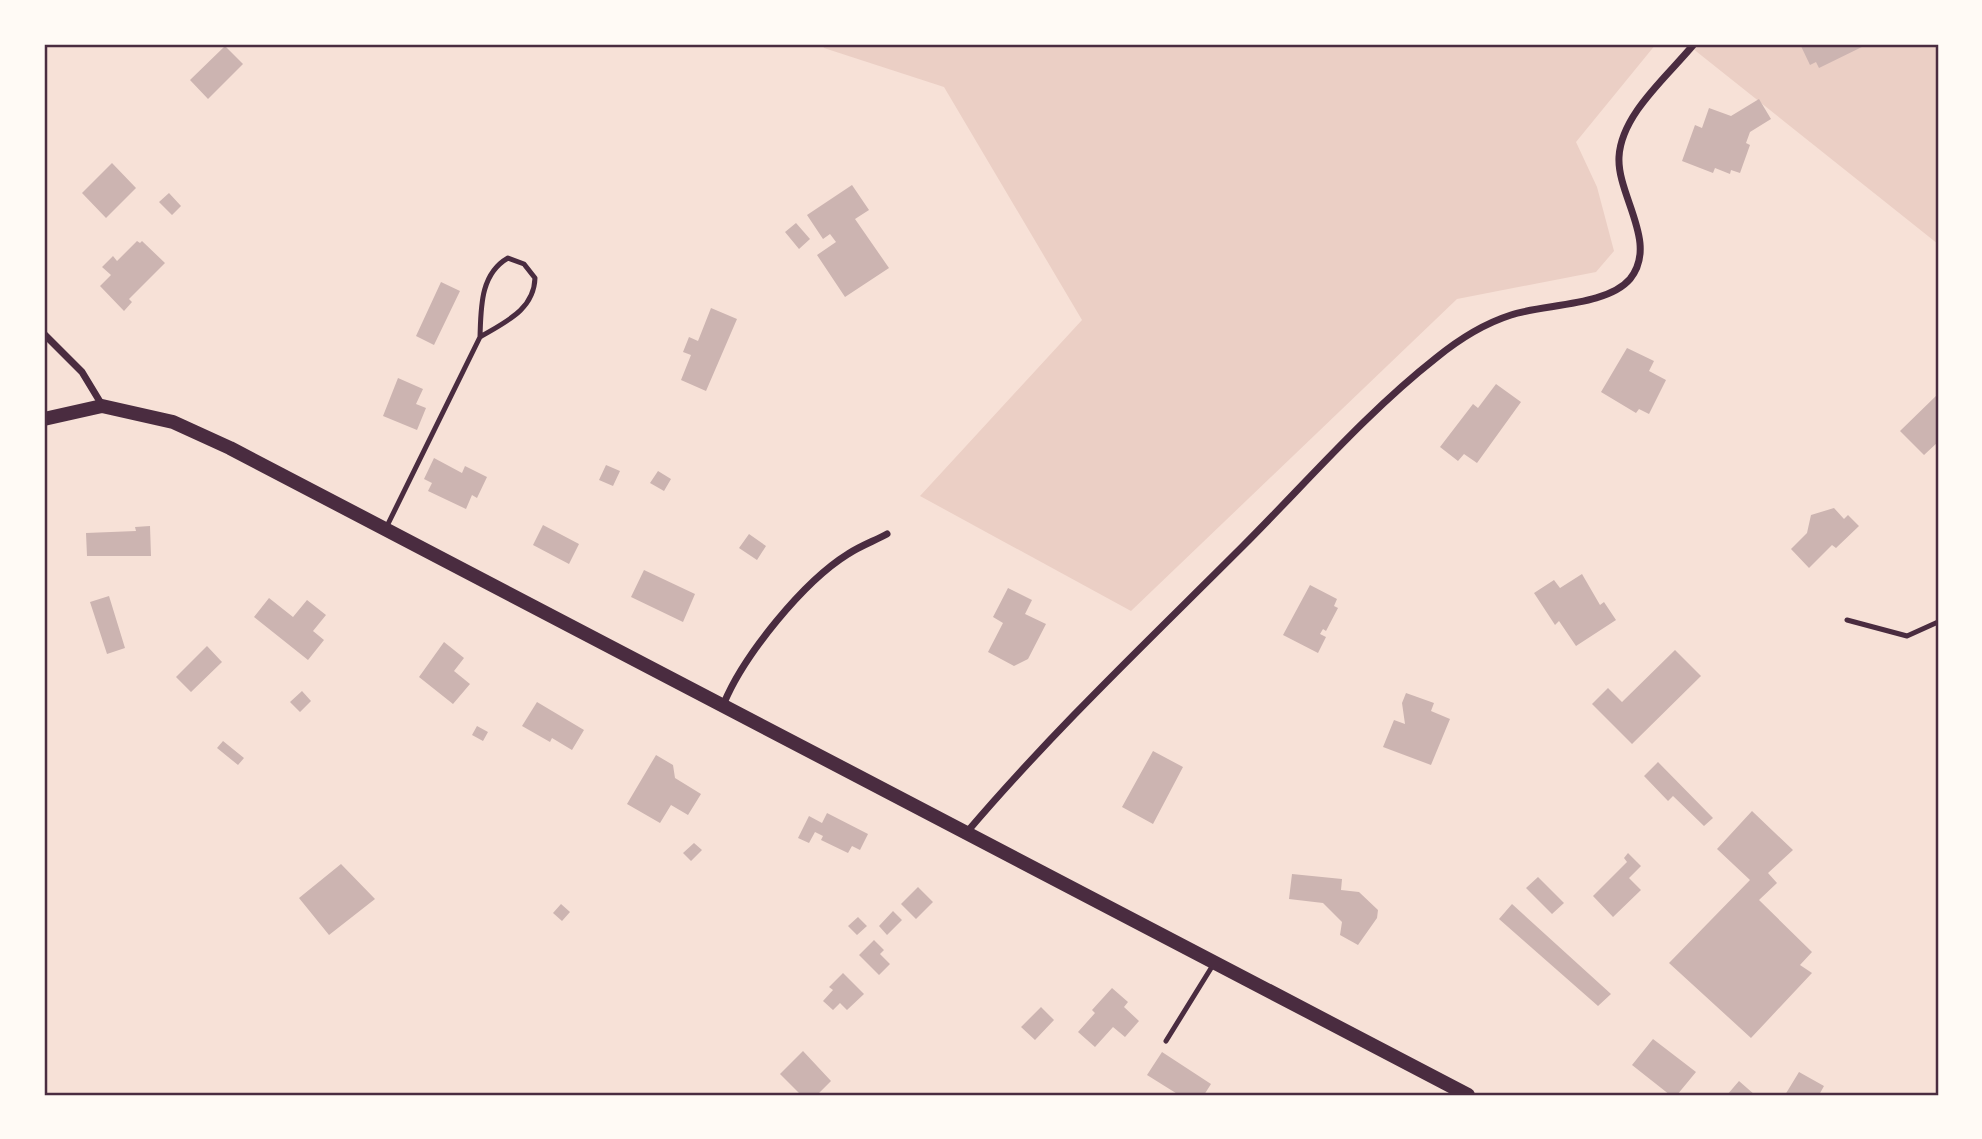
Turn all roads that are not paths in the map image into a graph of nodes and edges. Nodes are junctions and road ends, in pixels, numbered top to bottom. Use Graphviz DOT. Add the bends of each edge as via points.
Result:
graph roads {
  1 [pos="1694,44"];
  2 [pos="44,334"];
  3 [pos="480,337"];
  4 [pos="102,406"];
  5 [pos="44,419"];
  6 [pos="386,528"];
  7 [pos="887,534"];
  8 [pos="1847,620"];
  9 [pos="1938,622"];
  10 [pos="724,704"];
  11 [pos="967,832"];
  12 [pos="1215,962"];
  13 [pos="1166,1041"];
  14 [pos="1468,1095"];
  1 -- 11 [label="street" via="1640,109 1622,145 1619,159 1639,237 1639,260 1630,278 1615,292 1511,315 1478,328 1437,357 1056,734"];
  2 -- 4 [label="street" via="82,372"];
  3 -- 3 [label="lane" via="488,278 508,258 524,264 535,278 535,294 518,314"];
  3 -- 6 [label="lane"];
  4 -- 5 [label="main road"];
  4 -- 6 [label="main road" via="173,422"];
  6 -- 10 [label="main road"];
  7 -- 10 [label="street" via="847,554 801,596 753,652"];
  8 -- 9 [label="lane" via="1907,636"];
  10 -- 11 [label="main road"];
  11 -- 12 [label="main road"];
  12 -- 13 [label="lane"];
  12 -- 14 [label="main road"];
}
